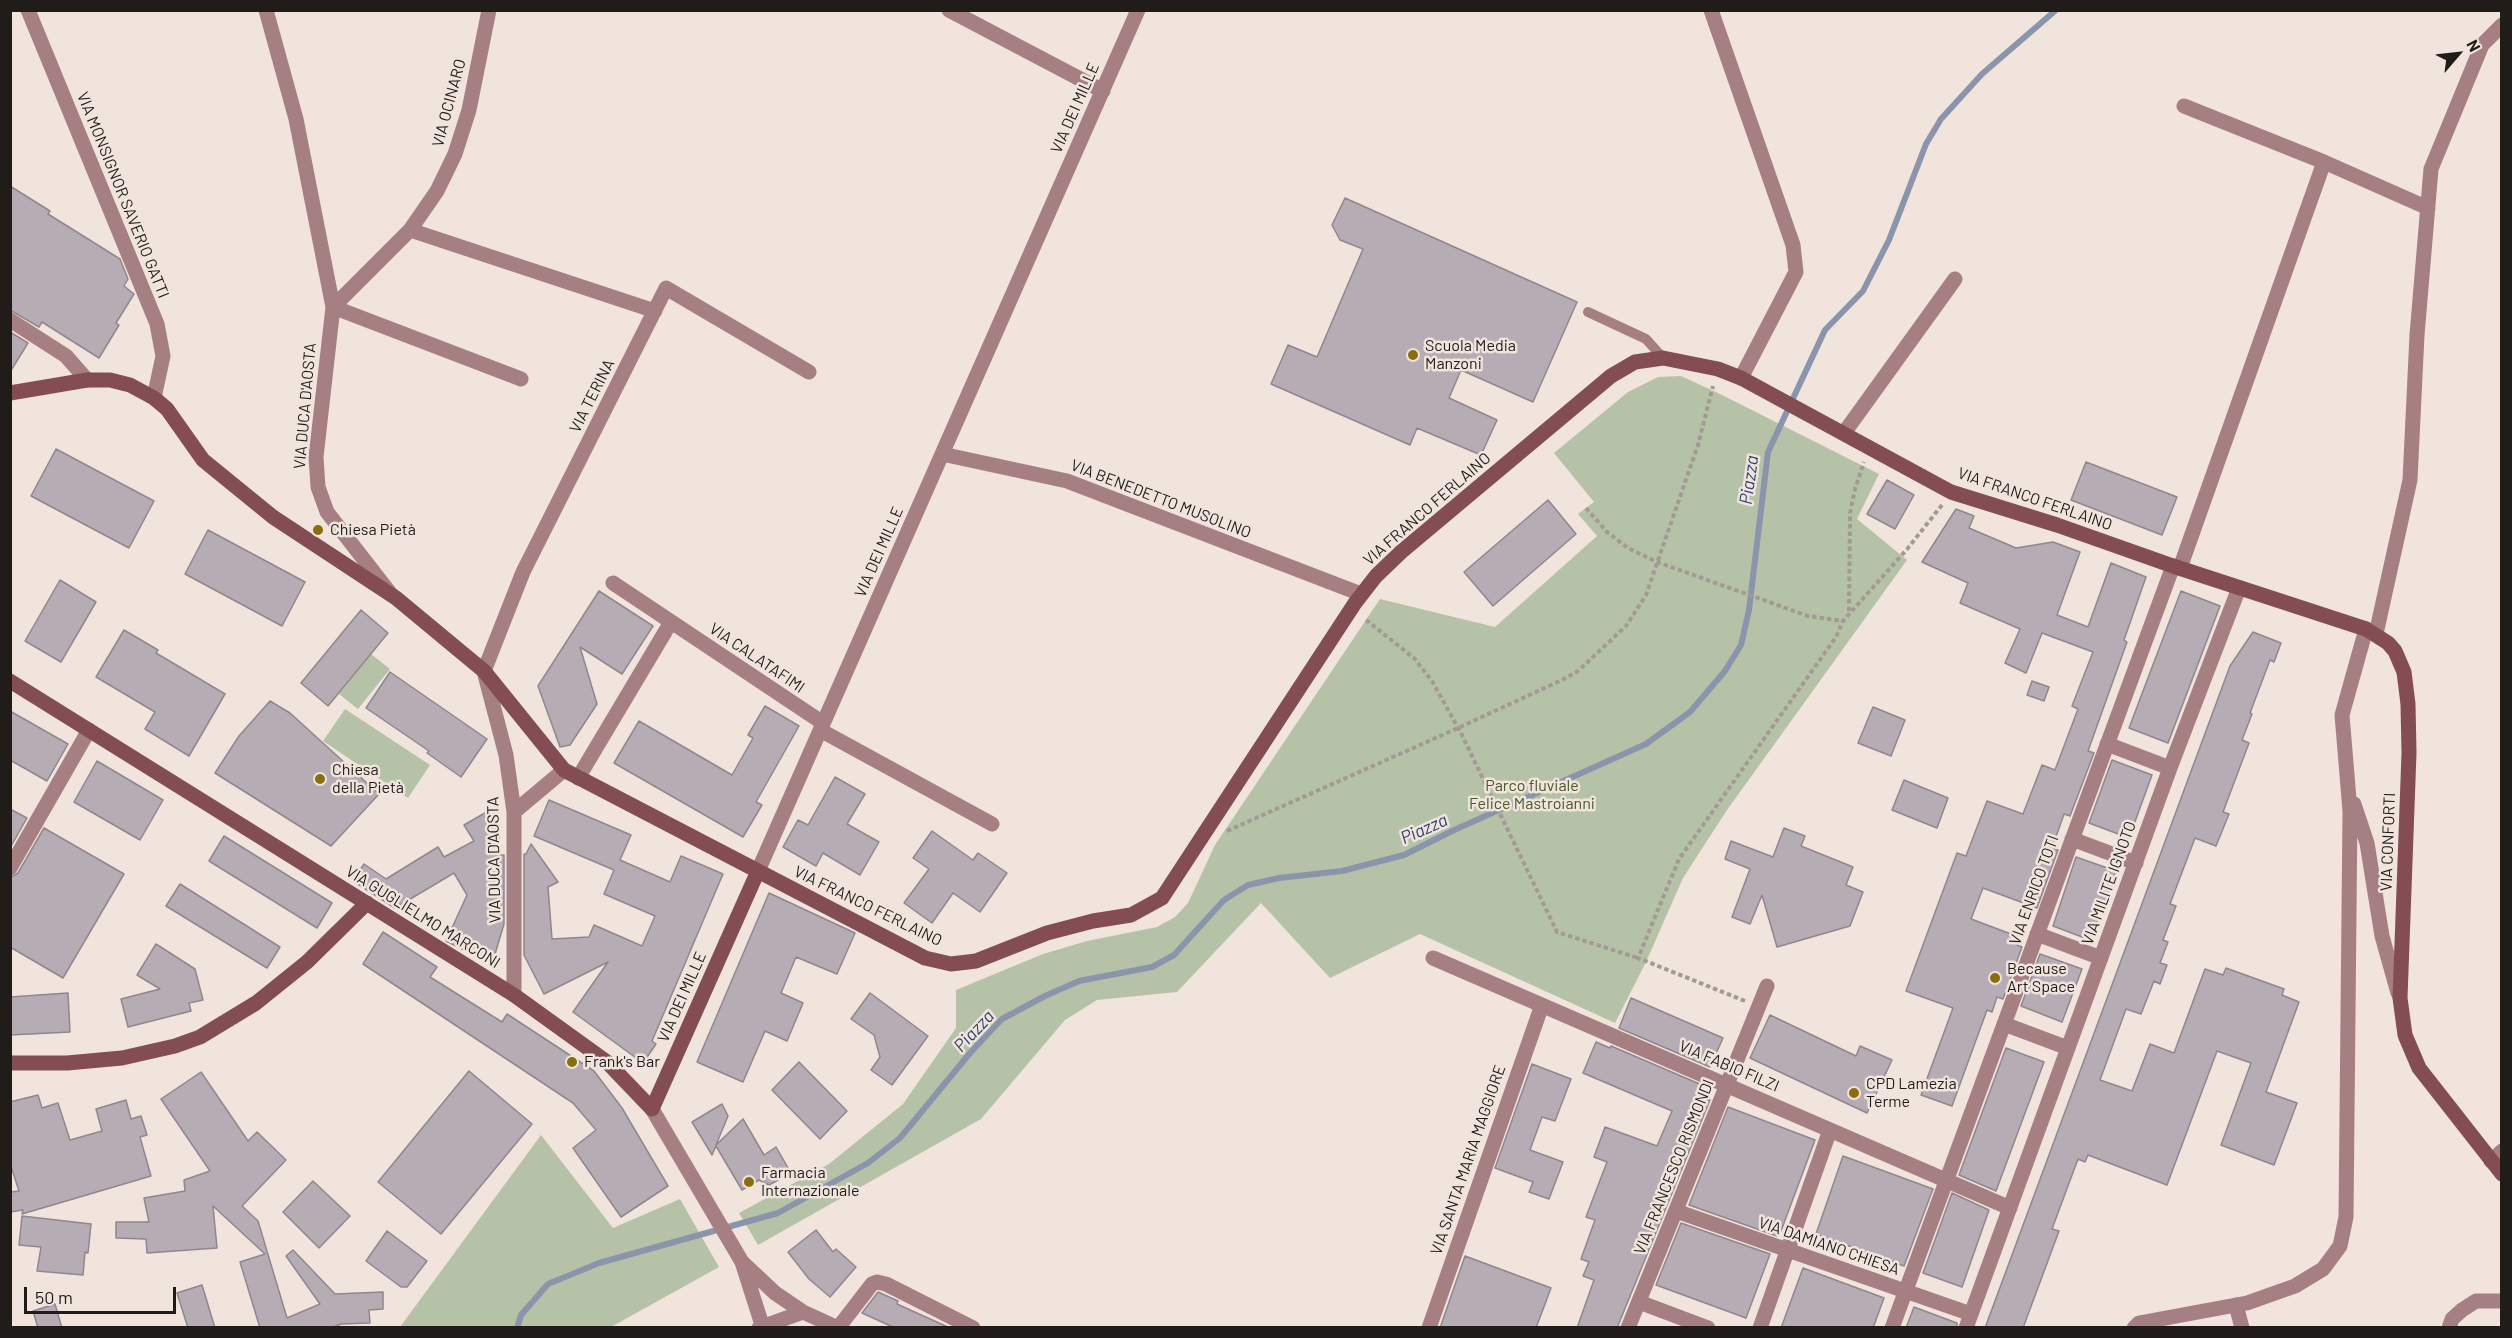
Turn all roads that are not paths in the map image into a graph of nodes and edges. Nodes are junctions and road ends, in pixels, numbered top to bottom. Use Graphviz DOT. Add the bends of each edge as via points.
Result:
graph roads {
  1 [pos="28,10"];
  2 [pos="266,10"];
  3 [pos="489,10"];
  4 [pos="949,10"];
  5 [pos="1138,10"];
  6 [pos="1711,10"];
  7 [pos="2502,25"];
  8 [pos="1102,91"];
  9 [pos="2184,106"];
  10 [pos="2324,162"];
  11 [pos="2428,208"];
  12 [pos="410,230"];
  13 [pos="1955,279"];
  14 [pos="333,307"];
  15 [pos="655,311"];
  16 [pos="1588,312"];
  17 [pos="10,320"];
  18 [pos="1663,358"];
  19 [pos="809,372"];
  20 [pos="1742,378"];
  21 [pos="521,379"];
  22 [pos="87,380"];
  23 [pos="10,393"];
  24 [pos="154,398"];
  25 [pos="1844,433"];
  26 [pos="942,454"];
  27 [pos="2177,567"];
  28 [pos="613,583"];
  29 [pos="2239,588"];
  30 [pos="1361,594"];
  31 [pos="392,595"];
  32 [pos="671,622"];
  33 [pos="2371,631"];
  34 [pos="484,671"];
  35 [pos="10,681"];
  36 [pos="821,727"];
  37 [pos="90,730"];
  38 [pos="2107,744"];
  39 [pos="2170,768"];
  40 [pos="564,770"];
  41 [pos="578,778"];
  42 [pos="2346,778"];
  43 [pos="514,812"];
  44 [pos="992,824"];
  45 [pos="2072,839"];
  46 [pos="2136,862"];
  47 [pos="10,868"];
  48 [pos="758,871"];
  49 [pos="367,903"];
  50 [pos="2037,934"];
  51 [pos="1433,958"];
  52 [pos="2101,958"];
  53 [pos="1767,986"];
  54 [pos="514,995"];
  55 [pos="2400,998"];
  56 [pos="1542,1005"];
  57 [pos="2004,1024"];
  58 [pos="2068,1048"];
  59 [pos="10,1063"];
  60 [pos="1727,1085"];
  61 [pos="652,1109"];
  62 [pos="1830,1130"];
  63 [pos="2496,1156"];
  64 [pos="2502,1174"];
  65 [pos="1946,1181"];
  66 [pos="2010,1208"];
  67 [pos="1676,1211"];
  68 [pos="1788,1250"];
  69 [pos="742,1262"];
  70 [pos="1906,1291"];
  71 [pos="2502,1301"];
  72 [pos="1639,1302"];
  73 [pos="2236,1305"];
  74 [pos="803,1312"];
  75 [pos="1969,1321"];
  76 [pos="2182,1322"];
  77 [pos="762,1327"];
  78 [pos="838,1328"];
  79 [pos="973,1328"];
  80 [pos="1429,1328"];
  81 [pos="1628,1328"];
  82 [pos="1708,1328"];
  83 [pos="1760,1328"];
  84 [pos="1892,1328"];
  85 [pos="2134,1328"];
  86 [pos="2242,1328"];
  87 [pos="2449,1328"];
  1 -- 24 [label="street, VIA MONSIGNOR SAVERIO GATTI" via="157,324 163,356"];
  2 -- 14 [label="street, VIA DUCA D'AOSTA" via="296,119"];
  3 -- 12 [label="street, VIA OCINARO" via="469,110 455,154"];
  4 -- 8 [label="street"];
  5 -- 8 [label="street, VIA DEI MILLE"];
  6 -- 20 [label="street" via="1793,244 1796,272"];
  7 -- 11 [label="street" via="2482,45 2431,169"];
  8 -- 26 [label="street, VIA DEI MILLE"];
  9 -- 10 [label="street"];
  10 -- 11 [label="street"];
  10 -- 27 [label="street, VIA ENRICO TOTI"];
  11 -- 33 [label="street" via="2410,480"];
  12 -- 14 [label="street, VIA OCINARO"];
  12 -- 15 [label="street"];
  13 -- 25 [label="street"];
  14 -- 21 [label="street"];
  14 -- 31 [label="street, VIA DUCA D'AOSTA" via="316,457 318,487 327,512"];
  15 -- 19 [label="street, VIA TERINA" via="666,288"];
  15 -- 34 [label="street, VIA TERINA" via="523,572"];
  16 -- 18 [label="lane" via="1646,339"];
  17 -- 22 [label="street" via="66,356"];
  18 -- 20 [label="main road, VIA FRANCO FERLAINO"];
  18 -- 30 [label="main road, VIA FRANCO FERLAINO" via="1635,362 1611,376 1401,552"];
  20 -- 25 [label="main road, VIA FRANCO FERLAINO"];
  22 -- 23 [label="main road"];
  22 -- 24 [label="main road" via="130,385"];
  24 -- 31 [label="main road" via="167,409 203,460 273,517"];
  25 -- 27 [label="main road, VIA FRANCO FERLAINO" via="1951,492"];
  26 -- 30 [label="street, VIA BENEDETTO MUSOLINO" via="1067,482"];
  26 -- 36 [label="street, VIA DEI MILLE"];
  27 -- 29 [label="main road, VIA FRANCO FERLAINO"];
  27 -- 38 [label="street, VIA ENRICO TOTI"];
  28 -- 32 [label="street, VIA CALATAFIMI"];
  29 -- 33 [label="main road, VIA CONFORTI"];
  29 -- 39 [label="street, VIA MILITE IGNOTO"];
  30 -- 48 [label="main road, VIA FRANCO FERLAINO" via="1183,868 1162,897 1131,915 1047,933 976,961 951,964 925,958"];
  31 -- 34 [label="main road, VIA DUCA D'AOSTA"];
  32 -- 36 [label="street, VIA CALATAFIMI"];
  32 -- 41 [label="street"];
  33 -- 42 [label="street" via="2342,715"];
  33 -- 55 [label="main road, VIA CONFORTI" via="2388,643 2400,662 2408,704"];
  34 -- 40 [label="main road"];
  34 -- 43 [label="street, VIA DUCA D'AOSTA" via="506,755"];
  35 -- 37 [label="main road, VIA GUGLIELMO MARCONI"];
  36 -- 44 [label="street, VIA CALATAFIMI"];
  36 -- 48 [label="street, VIA DEI MILLE"];
  37 -- 47 [label="street"];
  37 -- 49 [label="main road, VIA GUGLIELMO MARCONI"];
  38 -- 39 [label="street"];
  38 -- 45 [label="street, VIA ENRICO TOTI"];
  39 -- 46 [label="street, VIA MILITE IGNOTO"];
  40 -- 41 [label="main road, VIA FRANCO FERLAINO"];
  40 -- 43 [label="street"];
  41 -- 48 [label="main road, VIA FRANCO FERLAINO"];
  42 -- 55 [label="street" via="2367,843 2382,936"];
  42 -- 73 [label="street" via="2350,823 2346,1217 2340,1246 2323,1269 2295,1286"];
  43 -- 54 [label="street, VIA DUCA D'AOSTA"];
  45 -- 46 [label="street"];
  45 -- 50 [label="street, VIA ENRICO TOTI"];
  46 -- 52 [label="street, VIA MILITE IGNOTO"];
  48 -- 61 [label="main road, VIA DEI MILLE"];
  49 -- 54 [label="main road, VIA GUGLIELMO MARCONI"];
  49 -- 59 [label="main road" via="307,962 256,1003 200,1037 122,1058 67,1064"];
  50 -- 52 [label="street"];
  50 -- 57 [label="street, VIA ENRICO TOTI"];
  51 -- 56 [label="street, VIA FABIO FILZI"];
  52 -- 58 [label="street, VIA MILITE IGNOTO"];
  53 -- 60 [label="street, VIA FRANCESCO RISMONDI"];
  54 -- 61 [label="main road, VIA GUGLIELMO MARCONI" via="607,1062"];
  55 -- 63 [label="main road, VIA CONFORTI" via="2405,1035 2419,1068"];
  56 -- 60 [label="street, VIA FABIO FILZI"];
  56 -- 80 [label="street, VIA SANTA MARIA MAGGIORE"];
  57 -- 58 [label="street"];
  57 -- 65 [label="street, VIA ENRICO TOTI"];
  58 -- 66 [label="street, VIA MILITE IGNOTO"];
  60 -- 62 [label="street, VIA FABIO FILZI"];
  60 -- 67 [label="street, VIA FRANCESCO RISMONDI"];
  61 -- 69 [label="street, VIA GUGLIELMO MARCONI"];
  62 -- 65 [label="street, VIA FABIO FILZI"];
  62 -- 68 [label="street"];
  63 -- 64 [label="main road, VIA CONFORTI"];
  65 -- 66 [label="street, VIA FABIO FILZI"];
  65 -- 70 [label="street, VIA ENRICO TOTI"];
  66 -- 75 [label="street, VIA MILITE IGNOTO"];
  67 -- 68 [label="street, VIA DAMIANO CHIESA"];
  67 -- 72 [label="street, VIA FRANCESCO RISMONDI"];
  68 -- 70 [label="street, VIA DAMIANO CHIESA"];
  68 -- 83 [label="street"];
  69 -- 74 [label="street" via="775,1293"];
  69 -- 77 [label="street"];
  70 -- 75 [label="street, VIA DAMIANO CHIESA"];
  70 -- 84 [label="street, VIA ENRICO TOTI"];
  71 -- 87 [label="street" via="2476,1301 2452,1319"];
  72 -- 81 [label="street, VIA FRANCESCO RISMONDI"];
  72 -- 82 [label="street"];
  73 -- 76 [label="street"];
  73 -- 86 [label="street"];
  74 -- 77 [label="street"];
  74 -- 78 [label="street"];
  76 -- 85 [label="street" via="2139,1323"];
  78 -- 79 [label="street" via="877,1282"];
}
